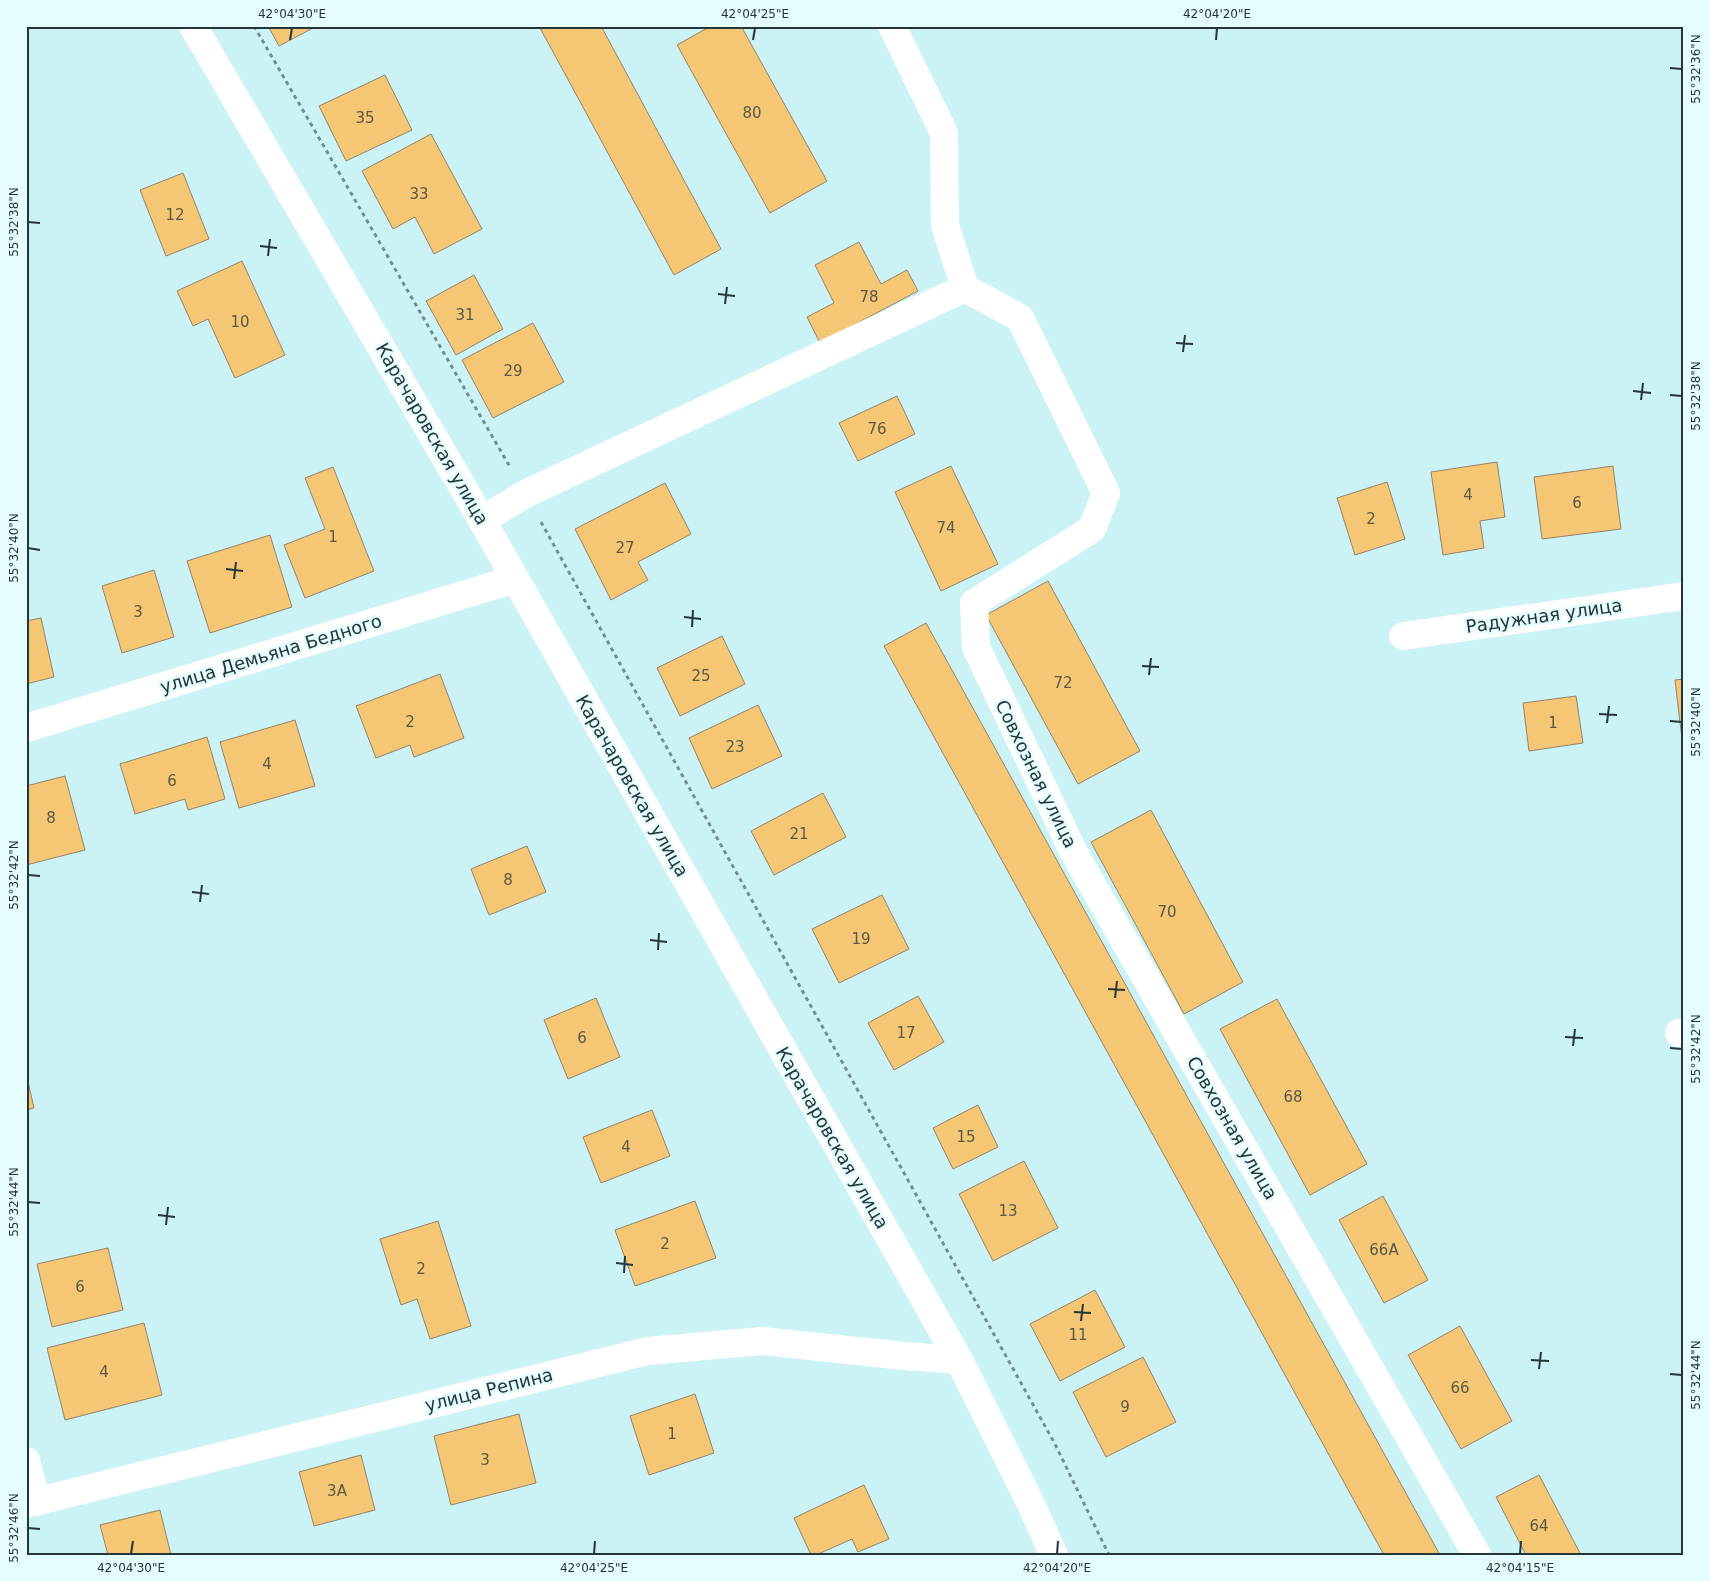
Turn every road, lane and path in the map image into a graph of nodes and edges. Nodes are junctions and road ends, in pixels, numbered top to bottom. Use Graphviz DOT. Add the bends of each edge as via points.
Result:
graph roads {
  1 [pos="193,26"];
  2 [pos="254,26"];
  3 [pos="892,26"];
  4 [pos="965,288"];
  5 [pos="525,494"];
  6 [pos="482,520"];
  7 [pos="515,579"];
  8 [pos="1684,596"];
  9 [pos="1404,636"];
  10 [pos="26,728"];
  11 [pos="959,1360"];
  12 [pos="26,1461"];
  13 [pos="32,1503"];
  14 [pos="1054,1555"];
  15 [pos="1109,1555"];
  16 [pos="1477,1555"];
  1 -- 6 [label="street, Карачаровская улица"];
  2 -- 5 [label="path"];
  3 -- 4 [label="street" via="944,132 946,225"];
  4 -- 5 [label="street"];
  4 -- 16 [label="street, Совхозная улица" via="1020,318 1106,493 1092,529 974,603 976,647 1074,853"];
  5 -- 6 [label="street"];
  5 -- 15 [label="path" via="1055,1444"];
  6 -- 7 [label="street, Карачаровская улица"];
  7 -- 10 [label="street, улица Демьяна Бедного"];
  7 -- 11 [label="street, Карачаровская улица"];
  8 -- 9 [label="street, Радужная улица"];
  11 -- 13 [label="street, улица Репина" via="762,1341 648,1350"];
  11 -- 14 [label="street, Карачаровская улица"];
  12 -- 13 [label="street"];
}
